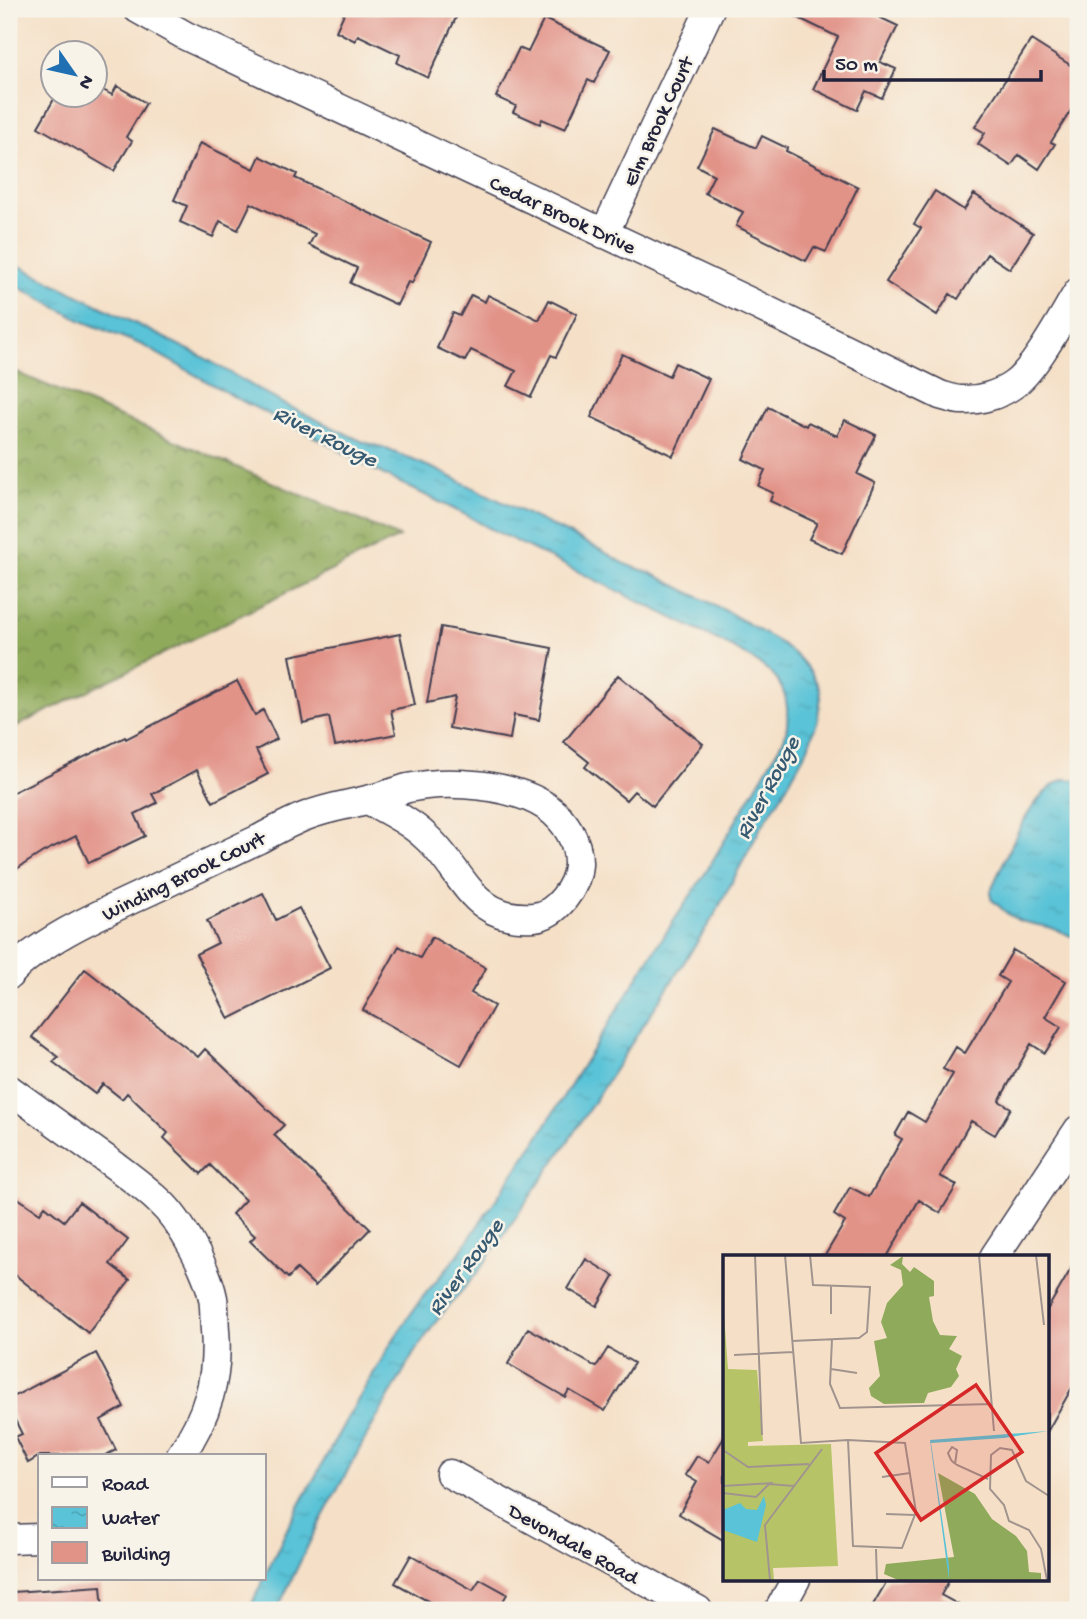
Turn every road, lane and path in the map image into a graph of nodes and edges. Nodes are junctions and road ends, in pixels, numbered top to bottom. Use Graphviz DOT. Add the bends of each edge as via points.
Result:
graph roads {
  1 [pos="138,9"];
  2 [pos="710,9"];
  3 [pos="604,234"];
  4 [pos="1078,292"];
  5 [pos="368,800"];
  6 [pos="9,975"];
  7 [pos="9,1089"];
  8 [pos="1078,1130"];
  9 [pos="995,1255"];
  10 [pos="181,1454"];
  11 [pos="450,1474"];
  12 [pos="38,1538"];
  13 [pos="9,1539"];
  14 [pos="795,1580"];
  15 [pos="698,1610"];
  16 [pos="779,1610"];
  1 -- 3 [label="street, Cedar Brook Drive"];
  2 -- 3 [label="street, Elm Brook Court"];
  3 -- 4 [label="street, Cedar Brook Drive" via="940,395 960,400 994,395 1013,385 1027,372"];
  5 -- 5 [label="street, Winding Brook Court" via="443,785 512,792 536,800 555,812 572,836 578,865 572,887 559,905 539,917 505,916 471,893 426,836"];
  5 -- 6 [label="street, Winding Brook Court" via="306,816 111,910 43,947"];
  7 -- 10 [label="street" via="161,1202 202,1264 213,1298 213,1382 205,1413"];
  8 -- 9 [label="street"];
  11 -- 15 [label="street, Devondale Road"];
  12 -- 13 [label="street"];
  14 -- 16 [label="street"];
}
